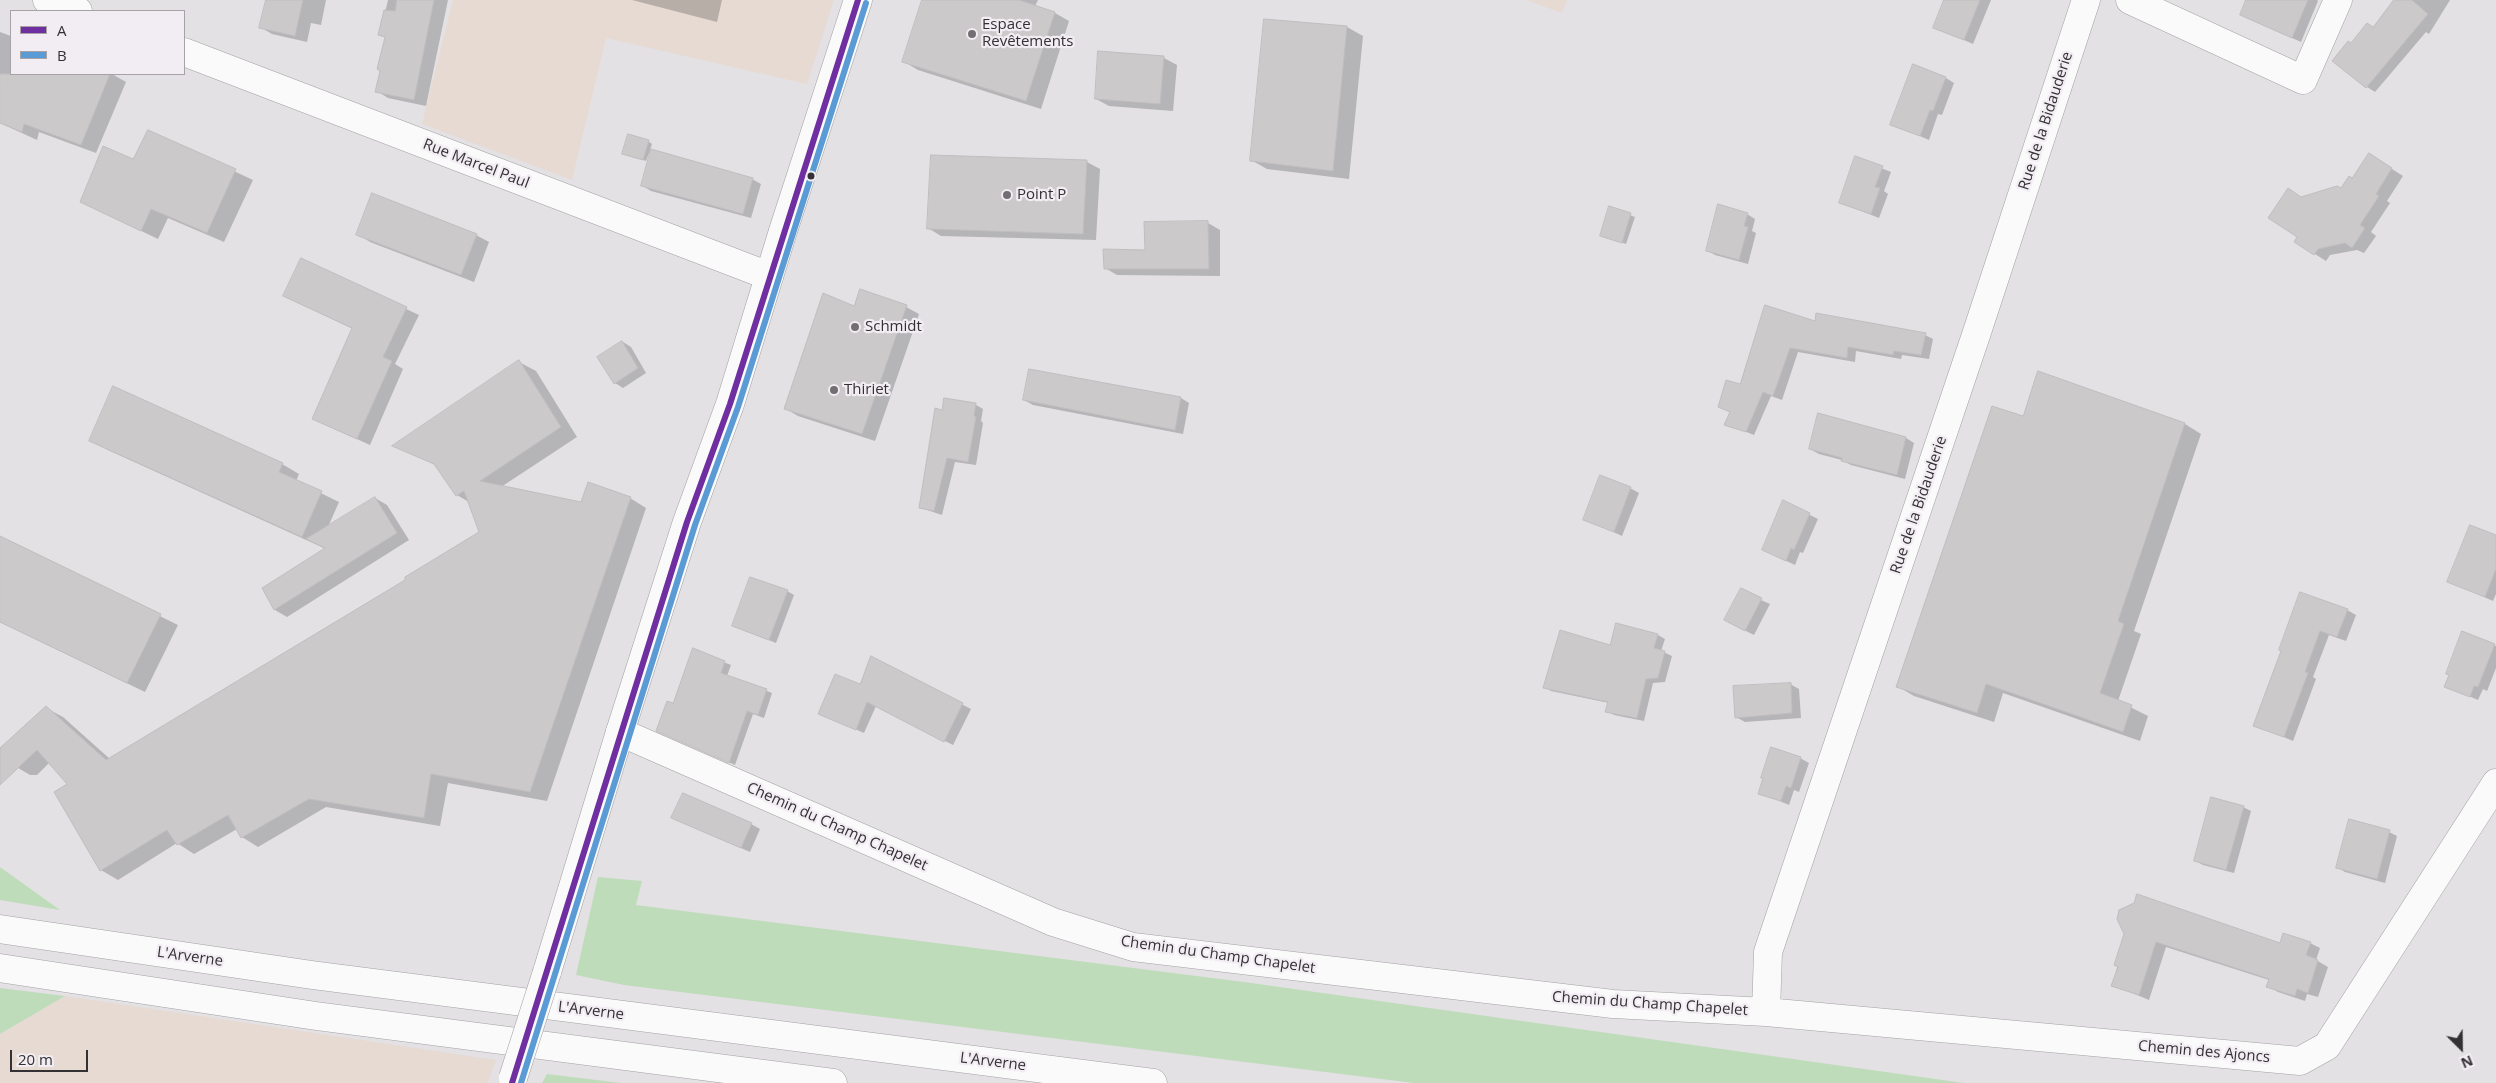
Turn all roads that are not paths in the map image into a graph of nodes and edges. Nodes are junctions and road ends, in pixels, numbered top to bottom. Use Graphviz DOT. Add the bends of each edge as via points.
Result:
graph roads {
  1 [pos="48,0"];
  2 [pos="858,0"];
  3 [pos="2086,0"];
  4 [pos="2130,0"];
  5 [pos="2338,0"];
  6 [pos="75,10"];
  7 [pos="185,52"];
  8 [pos="769,276"];
  9 [pos="620,732"];
  10 [pos="2496,783"];
  11 [pos="0,929"];
  12 [pos="0,968"];
  13 [pos="1766,1012"];
  14 [pos="513,1080"];
  15 [pos="833,1083"];
  16 [pos="1153,1083"];
  1 -- 6 [label="main road"];
  2 -- 8 [label="main road"];
  3 -- 13 [label="main road, Rue de la Bidauderie" via="1768,952"];
  4 -- 5 [label="main road" via="2303,80"];
  7 -- 8 [label="main road, Rue Marcel Paul"];
  8 -- 9 [label="main road" via="730,404 687,522"];
  9 -- 13 [label="main road, Chemin du Champ Chapelet" via="1053,922 1133,947 1613,1004"];
  9 -- 14 [label="main road, bridge"];
  10 -- 13 [label="main road, Chemin des Ajoncs" via="2327,1046 2300,1061"];
  11 -- 16 [label="main road, L'Arverne" via="332,977"];
  12 -- 15 [label="main road" via="316,1016"];
}
